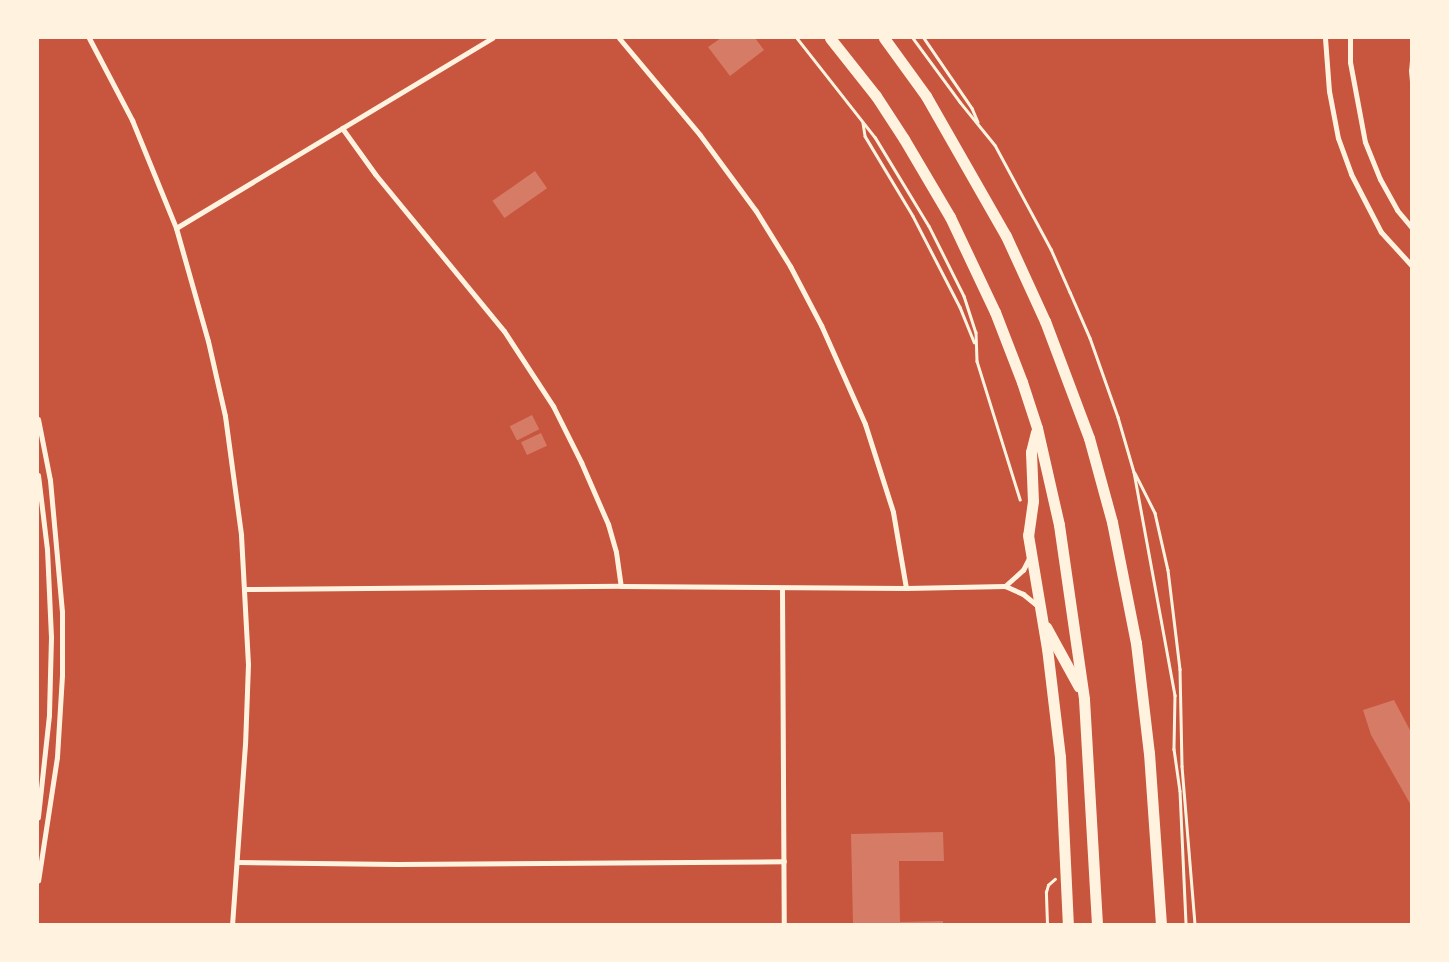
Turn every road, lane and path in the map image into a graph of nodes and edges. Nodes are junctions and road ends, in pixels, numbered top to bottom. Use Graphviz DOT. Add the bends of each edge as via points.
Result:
graph roads {
  1 [pos="89,38"];
  2 [pos="492,38"];
  3 [pos="619,38"];
  4 [pos="796,38"];
  5 [pos="830,38"];
  6 [pos="884,38"];
  7 [pos="913,38"];
  8 [pos="924,38"];
  9 [pos="1325,38"];
  10 [pos="1350,38"];
  11 [pos="1412,49"];
  12 [pos="1412,94"];
  13 [pos="863,122"];
  14 [pos="979,123"];
  15 [pos="342,128"];
  16 [pos="176,228"];
  17 [pos="1412,228"];
  18 [pos="1412,266"];
  19 [pos="975,344"];
  20 [pos="38,419"];
  21 [pos="1036,428"];
  22 [pos="1134,472"];
  23 [pos="38,475"];
  24 [pos="1020,503"];
  25 [pos="1031,556"];
  26 [pos="621,586"];
  27 [pos="1005,586"];
  28 [pos="782,588"];
  29 [pos="906,588"];
  30 [pos="245,589"];
  31 [pos="1039,606"];
  32 [pos="1042,619"];
  33 [pos="1084,699"];
  34 [pos="41,793"];
  35 [pos="52,794"];
  36 [pos="38,817"];
  37 [pos="784,861"];
  38 [pos="237,862"];
  39 [pos="1066,876"];
  40 [pos="38,881"];
  41 [pos="232,924"];
  42 [pos="784,924"];
  43 [pos="1047,924"];
  44 [pos="1068,924"];
  45 [pos="1097,924"];
  46 [pos="1161,924"];
  47 [pos="1186,924"];
  48 [pos="1195,924"];
  1 -- 16 [label="street" via="132,120"];
  2 -- 15 [label="street"];
  3 -- 29 [label="street" via="700,135 756,211 821,325 865,424 893,512"];
  4 -- 13 [label="path"];
  5 -- 21 [label="main road" via="876,96 950,218 995,312"];
  6 -- 46 [label="main road" via="926,96 1006,236 1045,321 1089,438 1112,522 1136,643 1150,753"];
  7 -- 14 [label="path"];
  8 -- 14 [label="path"];
  9 -- 18 [label="street" via="1329,91 1338,138 1351,174 1382,232"];
  10 -- 17 [label="street" via="1351,71 1365,142 1380,179 1397,210"];
  11 -- 12 [label="lane"];
  13 -- 19 [label="path" via="865,136 913,216 960,307"];
  13 -- 19 [label="path" via="907,188 945,257 971,311"];
  14 -- 22 [label="path" via="995,145 1070,292 1090,338"];
  15 -- 16 [label="street"];
  15 -- 26 [label="street" via="375,174 504,331 548,397 608,524"];
  16 -- 30 [label="street" via="225,416"];
  19 -- 24 [label="path" via="977,361"];
  20 -- 35 [label="street" via="53,503 62,612 60,716"];
  21 -- 25 [label="main road" via="1030,459 1033,501 1028,535"];
  21 -- 33 [label="main road" via="1059,525"];
  22 -- 47 [label="path" via="1175,695 1174,749 1180,791"];
  22 -- 48 [label="path" via="1155,513 1168,570 1180,669 1182,766"];
  23 -- 34 [label="street" via="51,613 49,715"];
  25 -- 27 [label="street"];
  25 -- 31 [label="main road"];
  26 -- 28 [label="street"];
  26 -- 30 [label="street"];
  27 -- 29 [label="street"];
  27 -- 31 [label="street"];
  28 -- 29 [label="street"];
  28 -- 37 [label="street"];
  30 -- 38 [label="street" via="248,664"];
  31 -- 32 [label="main road"];
  32 -- 33 [label="main road"];
  32 -- 39 [label="main road" via="1060,757"];
  33 -- 45 [label="main road"];
  34 -- 35 [label="street"];
  34 -- 36 [label="street"];
  35 -- 40 [label="street"];
  37 -- 38 [label="street"];
  37 -- 42 [label="street"];
  38 -- 41 [label="street"];
  39 -- 43 [label="path" via="1054,879 1048,885"];
  39 -- 44 [label="main road"];
}
